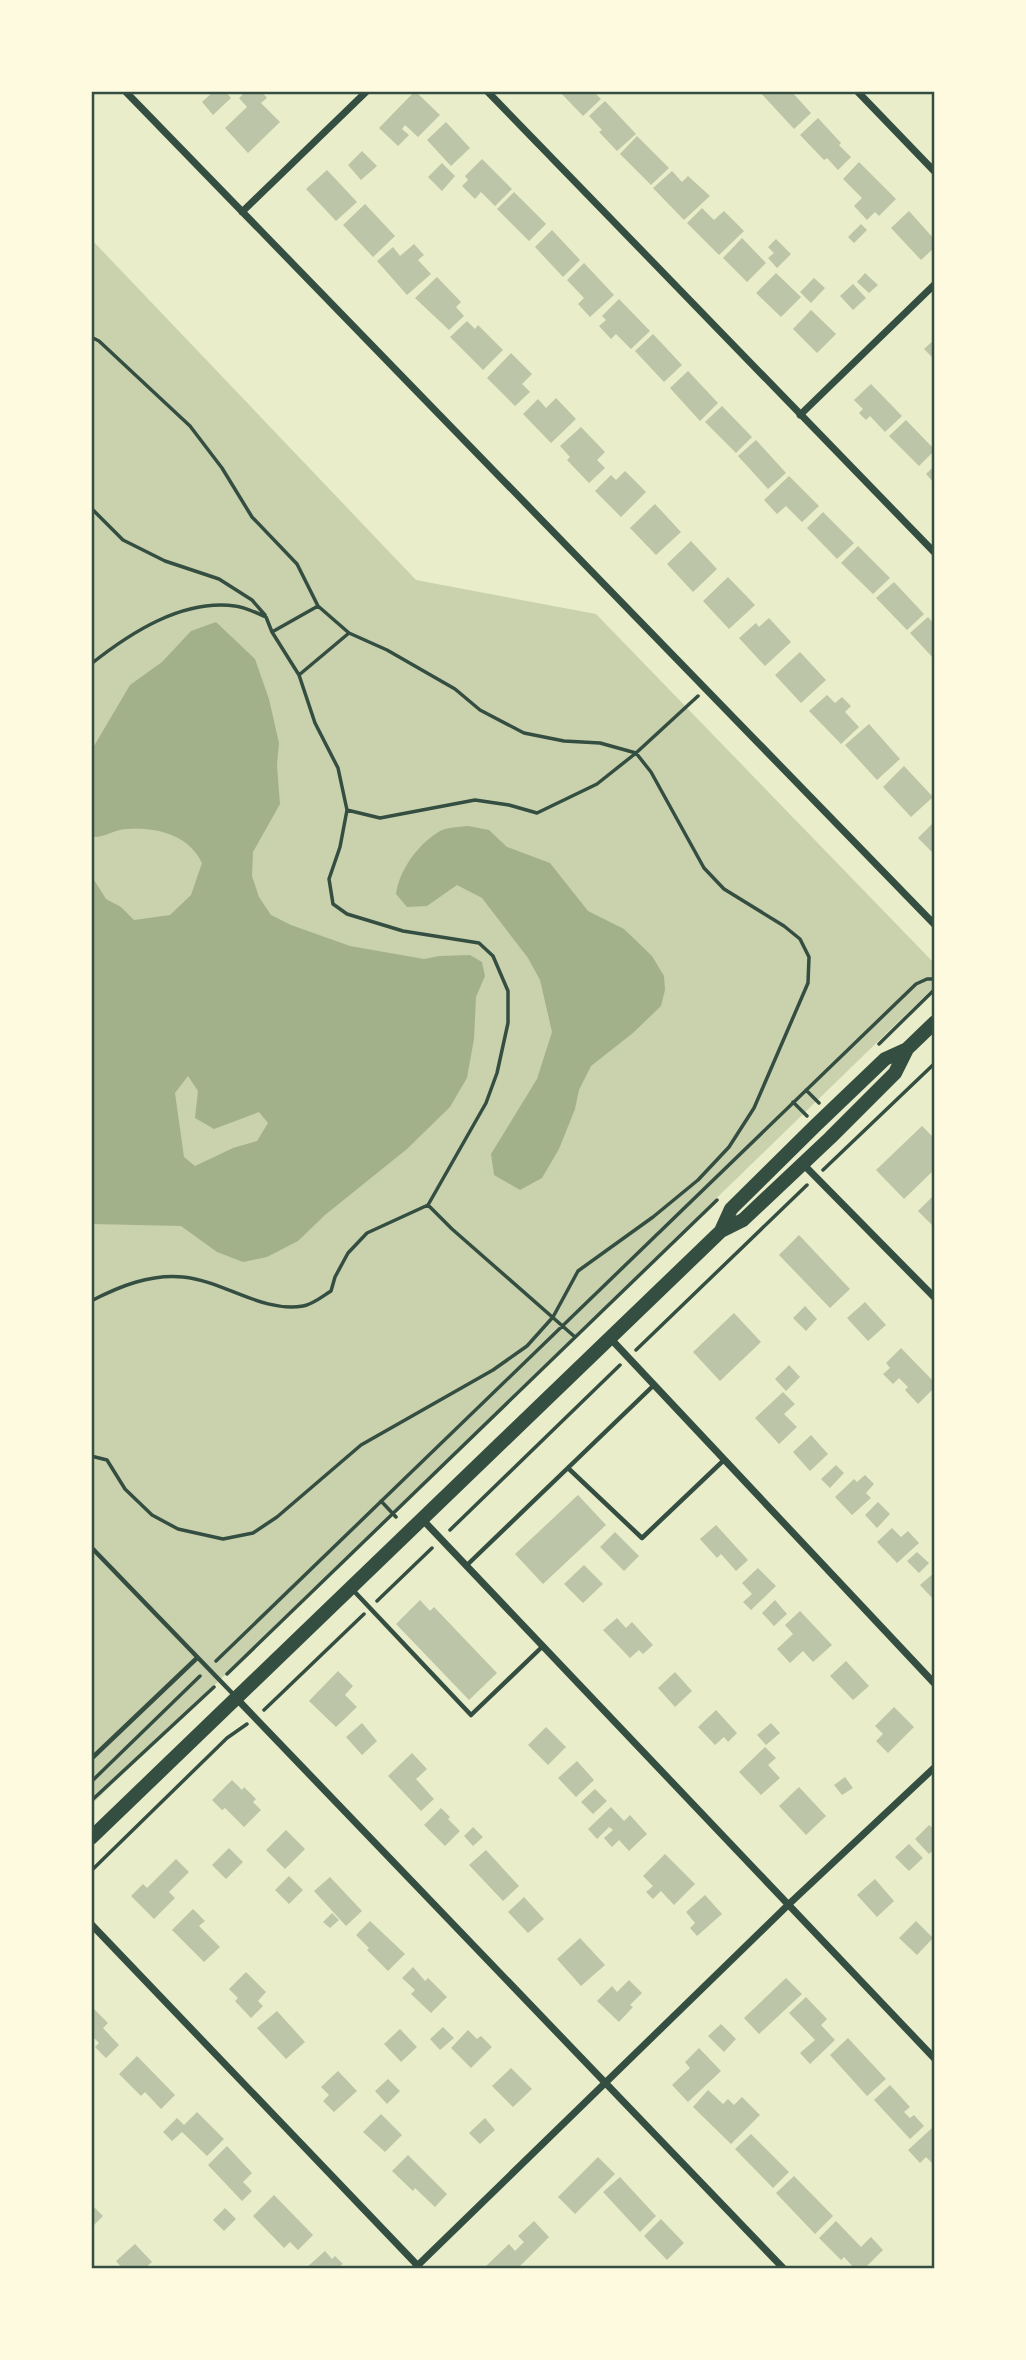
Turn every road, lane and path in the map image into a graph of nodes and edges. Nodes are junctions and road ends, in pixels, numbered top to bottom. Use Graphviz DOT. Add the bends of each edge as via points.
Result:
graph roads {
  1 [pos="125,91"];
  2 [pos="368,91"];
  3 [pos="487,91"];
  4 [pos="857,91"];
  5 [pos="935,172"];
  6 [pos="242,212"];
  7 [pos="935,284"];
  8 [pos="91,337"];
  9 [pos="800,415"];
  10 [pos="91,508"];
  11 [pos="935,552"];
  12 [pos="318,606"];
  13 [pos="266,617"];
  14 [pos="272,632"];
  15 [pos="349,633"];
  16 [pos="91,664"];
  17 [pos="299,675"];
  18 [pos="706,688"];
  19 [pos="636,753"];
  20 [pos="347,810"];
  21 [pos="934,923"];
  22 [pos="935,979"];
  23 [pos="935,989"];
  24 [pos="935,1022"];
  25 [pos="875,1048"];
  26 [pos="907,1049"];
  27 [pos="935,1063"];
  28 [pos="806,1090"];
  29 [pos="818,1102"];
  30 [pos="824,1108"];
  31 [pos="797,1123"];
  32 [pos="803,1164"];
  33 [pos="816,1177"];
  34 [pos="721,1196"];
  35 [pos="428,1205"];
  36 [pos="722,1231"];
  37 [pos="935,1298"];
  38 [pos="91,1301"];
  39 [pos="553,1317"];
  40 [pos="563,1325"];
  41 [pos="575,1337"];
  42 [pos="610,1338"];
  43 [pos="628,1358"];
  44 [pos="654,1385"];
  45 [pos="91,1456"];
  46 [pos="724,1460"];
  47 [pos="568,1468"];
  48 [pos="381,1501"];
  49 [pos="395,1515"];
  50 [pos="422,1519"];
  51 [pos="441,1539"];
  52 [pos="91,1547"];
  53 [pos="466,1566"];
  54 [pos="352,1588"];
  55 [pos="370,1608"];
  56 [pos="544,1646"];
  57 [pos="197,1658"];
  58 [pos="208,1669"];
  59 [pos="220,1681"];
  60 [pos="935,1684"];
  61 [pos="237,1699"];
  62 [pos="268,1706"];
  63 [pos="239,1732"];
  64 [pos="91,1759"];
  65 [pos="935,1767"];
  66 [pos="91,1782"];
  67 [pos="91,1801"];
  68 [pos="91,1838"];
  69 [pos="91,1871"];
  70 [pos="789,1904"];
  71 [pos="91,1924"];
  72 [pos="935,2059"];
  73 [pos="607,2083"];
  74 [pos="418,2268"];
  75 [pos="784,2269"];
  1 -- 6 [label="street"];
  2 -- 6 [label="street"];
  3 -- 9 [label="street"];
  4 -- 5 [label="street"];
  6 -- 18 [label="street"];
  7 -- 9 [label="street"];
  8 -- 12 [label="path" via="190,426 252,517 297,564"];
  9 -- 11 [label="street"];
  10 -- 13 [label="path" via="123,540 165,561 219,579 252,600"];
  12 -- 14 [label="path"];
  12 -- 15 [label="path"];
  13 -- 14 [label="path"];
  13 -- 16 [label="path" via="236,606 193,608 144,627"];
  14 -- 17 [label="path"];
  15 -- 17 [label="path"];
  15 -- 19 [label="path" via="387,650 524,733 600,743"];
  17 -- 20 [label="path" via="315,723 338,768"];
  18 -- 19 [label="path"];
  18 -- 21 [label="street"];
  19 -- 20 [label="path" via="597,784 537,813 475,800 380,818"];
  19 -- 39 [label="path" via="704,868 724,889 800,939 809,957 808,983 754,1108 729,1147 653,1217 578,1271"];
  20 -- 35 [label="path" via="329,879 333,904 347,914 403,932 478,943 493,956 508,991 508,1023 486,1103"];
  22 -- 28 [label="path" via="916,984"];
  23 -- 25 [label="path"];
  24 -- 26 [label="main road"];
  26 -- 32 [label="main road" via="895,1073"];
  26 -- 36 [label="main road" via="885,1059 816,1125 732,1209"];
  27 -- 33 [label="path"];
  28 -- 29 [label="path"];
  28 -- 40 [label="path"];
  29 -- 30 [label="path"];
  29 -- 31 [label="path"];
  32 -- 33 [label="street"];
  32 -- 36 [label="main road" via="743,1220"];
  33 -- 37 [label="street"];
  33 -- 43 [label="path"];
  34 -- 41 [label="path"];
  35 -- 38 [label="path" via="367,1233 348,1253 331,1291 305,1306 279,1307 185,1277 151,1277"];
  35 -- 39 [label="path"];
  36 -- 42 [label="main road"];
  39 -- 40 [label="path"];
  39 -- 45 [label="path" via="527,1346 494,1370 361,1445 253,1534 223,1539 178,1529 152,1515 125,1489 107,1460"];
  40 -- 41 [label="path"];
  40 -- 48 [label="path"];
  41 -- 49 [label="path"];
  42 -- 43 [label="street"];
  42 -- 50 [label="main road"];
  43 -- 44 [label="street"];
  43 -- 51 [label="path"];
  44 -- 46 [label="street"];
  44 -- 47 [label="lane"];
  46 -- 47 [label="lane" via="642,1538"];
  46 -- 60 [label="street"];
  47 -- 53 [label="lane"];
  48 -- 49 [label="path"];
  48 -- 58 [label="path"];
  49 -- 59 [label="path"];
  50 -- 51 [label="street"];
  50 -- 54 [label="main road"];
  51 -- 53 [label="street"];
  51 -- 55 [label="path"];
  52 -- 57 [label="lane"];
  53 -- 56 [label="street"];
  54 -- 55 [label="lane"];
  54 -- 61 [label="main road"];
  55 -- 56 [label="lane" via="471,1715"];
  55 -- 62 [label="path"];
  56 -- 70 [label="street"];
  57 -- 58 [label="lane"];
  57 -- 64 [label="lane"];
  58 -- 59 [label="lane"];
  58 -- 66 [label="path"];
  59 -- 61 [label="lane"];
  59 -- 67 [label="path"];
  61 -- 68 [label="main road"];
  61 -- 73 [label="street"];
  63 -- 69 [label="path" via="226,1738"];
  65 -- 70 [label="street"];
  70 -- 72 [label="street"];
  70 -- 73 [label="street"];
  71 -- 74 [label="street"];
  73 -- 74 [label="street"];
  73 -- 75 [label="street"];
}
